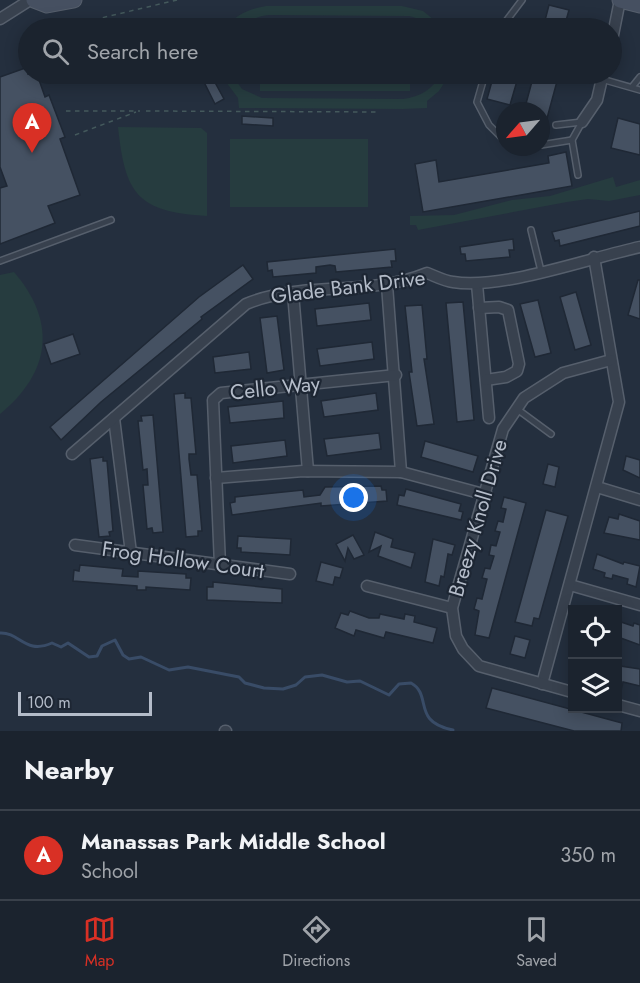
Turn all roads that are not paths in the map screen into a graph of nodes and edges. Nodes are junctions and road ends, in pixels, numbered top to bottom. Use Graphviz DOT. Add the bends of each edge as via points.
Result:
graph roads {
  1 [pos="32,0"];
  2 [pos="74,0"];
  3 [pos="522,0"];
  4 [pos="632,2"];
  5 [pos="508,18"];
  6 [pos="622,18"];
  7 [pos="0,19"];
  8 [pos="640,77"];
  9 [pos="622,83"];
  10 [pos="482,84"];
  11 [pos="601,84"];
  12 [pos="632,87"];
  13 [pos="640,90"];
  14 [pos="582,122"];
  15 [pos="556,125"];
  16 [pos="496,132"];
  17 [pos="572,140"];
  18 [pos="550,144"];
  19 [pos="578,175"];
  20 [pos="111,220"];
  21 [pos="531,230"];
  22 [pos="640,247"];
  23 [pos="594,257"];
  24 [pos="0,261"];
  25 [pos="541,271"];
  26 [pos="477,284"];
  27 [pos="387,285"];
  28 [pos="293,293"];
  29 [pos="479,308"];
  30 [pos="611,360"];
  31 [pos="396,375"];
  32 [pos="486,380"];
  33 [pos="301,385"];
  34 [pos="517,409"];
  35 [pos="114,418"];
  36 [pos="489,418"];
  37 [pos="551,434"];
  38 [pos="72,454"];
  39 [pos="308,471"];
  40 [pos="401,472"];
  41 [pos="216,478"];
  42 [pos="597,487"];
  43 [pos="487,495"];
  44 [pos="640,500"];
  45 [pos="75,546"];
  46 [pos="131,553"];
  47 [pos="220,565"];
  48 [pos="290,574"];
  49 [pos="570,585"];
  50 [pos="367,586"];
  51 [pos="640,605"];
  52 [pos="452,608"];
  53 [pos="542,684"];
  54 [pos="568,691"];
  55 [pos="622,706"];
  56 [pos="640,711"];
  1 -- 2 [label="street" via="47,5"];
  1 -- 7 [label="street"];
  3 -- 5 [label="lane"];
  4 -- 6 [label="street"];
  8 -- 12 [label="lane"];
  9 -- 12 [label="lane"];
  10 -- 16 [label="lane" via="477,102"];
  11 -- 14 [label="street" via="597,100"];
  12 -- 13 [label="lane"];
  14 -- 15 [label="lane"];
  14 -- 17 [label="lane"];
  17 -- 18 [label="lane"];
  17 -- 19 [label="lane"];
  20 -- 24 [label="lane"];
  21 -- 25 [label="lane"];
  22 -- 23 [label="street, Glade Bank Drive"];
  23 -- 25 [label="street, Glade Bank Drive"];
  23 -- 30 [label="street"];
  25 -- 26 [label="street, Glade Bank Drive"];
  26 -- 27 [label="street, Glade Bank Drive" via="452,282 427,273"];
  26 -- 29 [label="street"];
  27 -- 28 [label="street, Glade Bank Drive"];
  27 -- 31 [label="street"];
  28 -- 33 [label="street"];
  28 -- 35 [label="street, Glade Bank Drive" via="270,294 246,304"];
  29 -- 32 [label="street"];
  29 -- 32 [label="street" via="508,310 519,364 517,371"];
  30 -- 34 [label="street, Breezy Knoll Drive" via="563,373 524,398"];
  30 -- 42 [label="street" via="619,402"];
  31 -- 33 [label="street, Cello Way"];
  31 -- 40 [label="street"];
  32 -- 36 [label="street"];
  33 -- 39 [label="street"];
  33 -- 41 [label="street, Cello Way" via="221,393 213,400"];
  34 -- 37 [label="lane"];
  34 -- 43 [label="street, Breezy Knoll Drive" via="503,429"];
  35 -- 38 [label="street, Glade Bank Drive"];
  35 -- 46 [label="street"];
  39 -- 40 [label="street"];
  39 -- 41 [label="street"];
  40 -- 43 [label="street"];
  41 -- 47 [label="street, Cello Way"];
  42 -- 44 [label="street"];
  42 -- 49 [label="street"];
  43 -- 52 [label="street, Breezy Knoll Drive"];
  45 -- 46 [label="street, Frog Hollow Court"];
  46 -- 47 [label="street, Frog Hollow Court"];
  47 -- 48 [label="street, Frog Hollow Court"];
  49 -- 51 [label="street"];
  49 -- 53 [label="street"];
  50 -- 52 [label="street"];
  52 -- 53 [label="street, Breezy Knoll Drive" via="456,636 478,666"];
  53 -- 54 [label="street, Breezy Knoll Drive"];
  55 -- 56 [label="street"];
}
